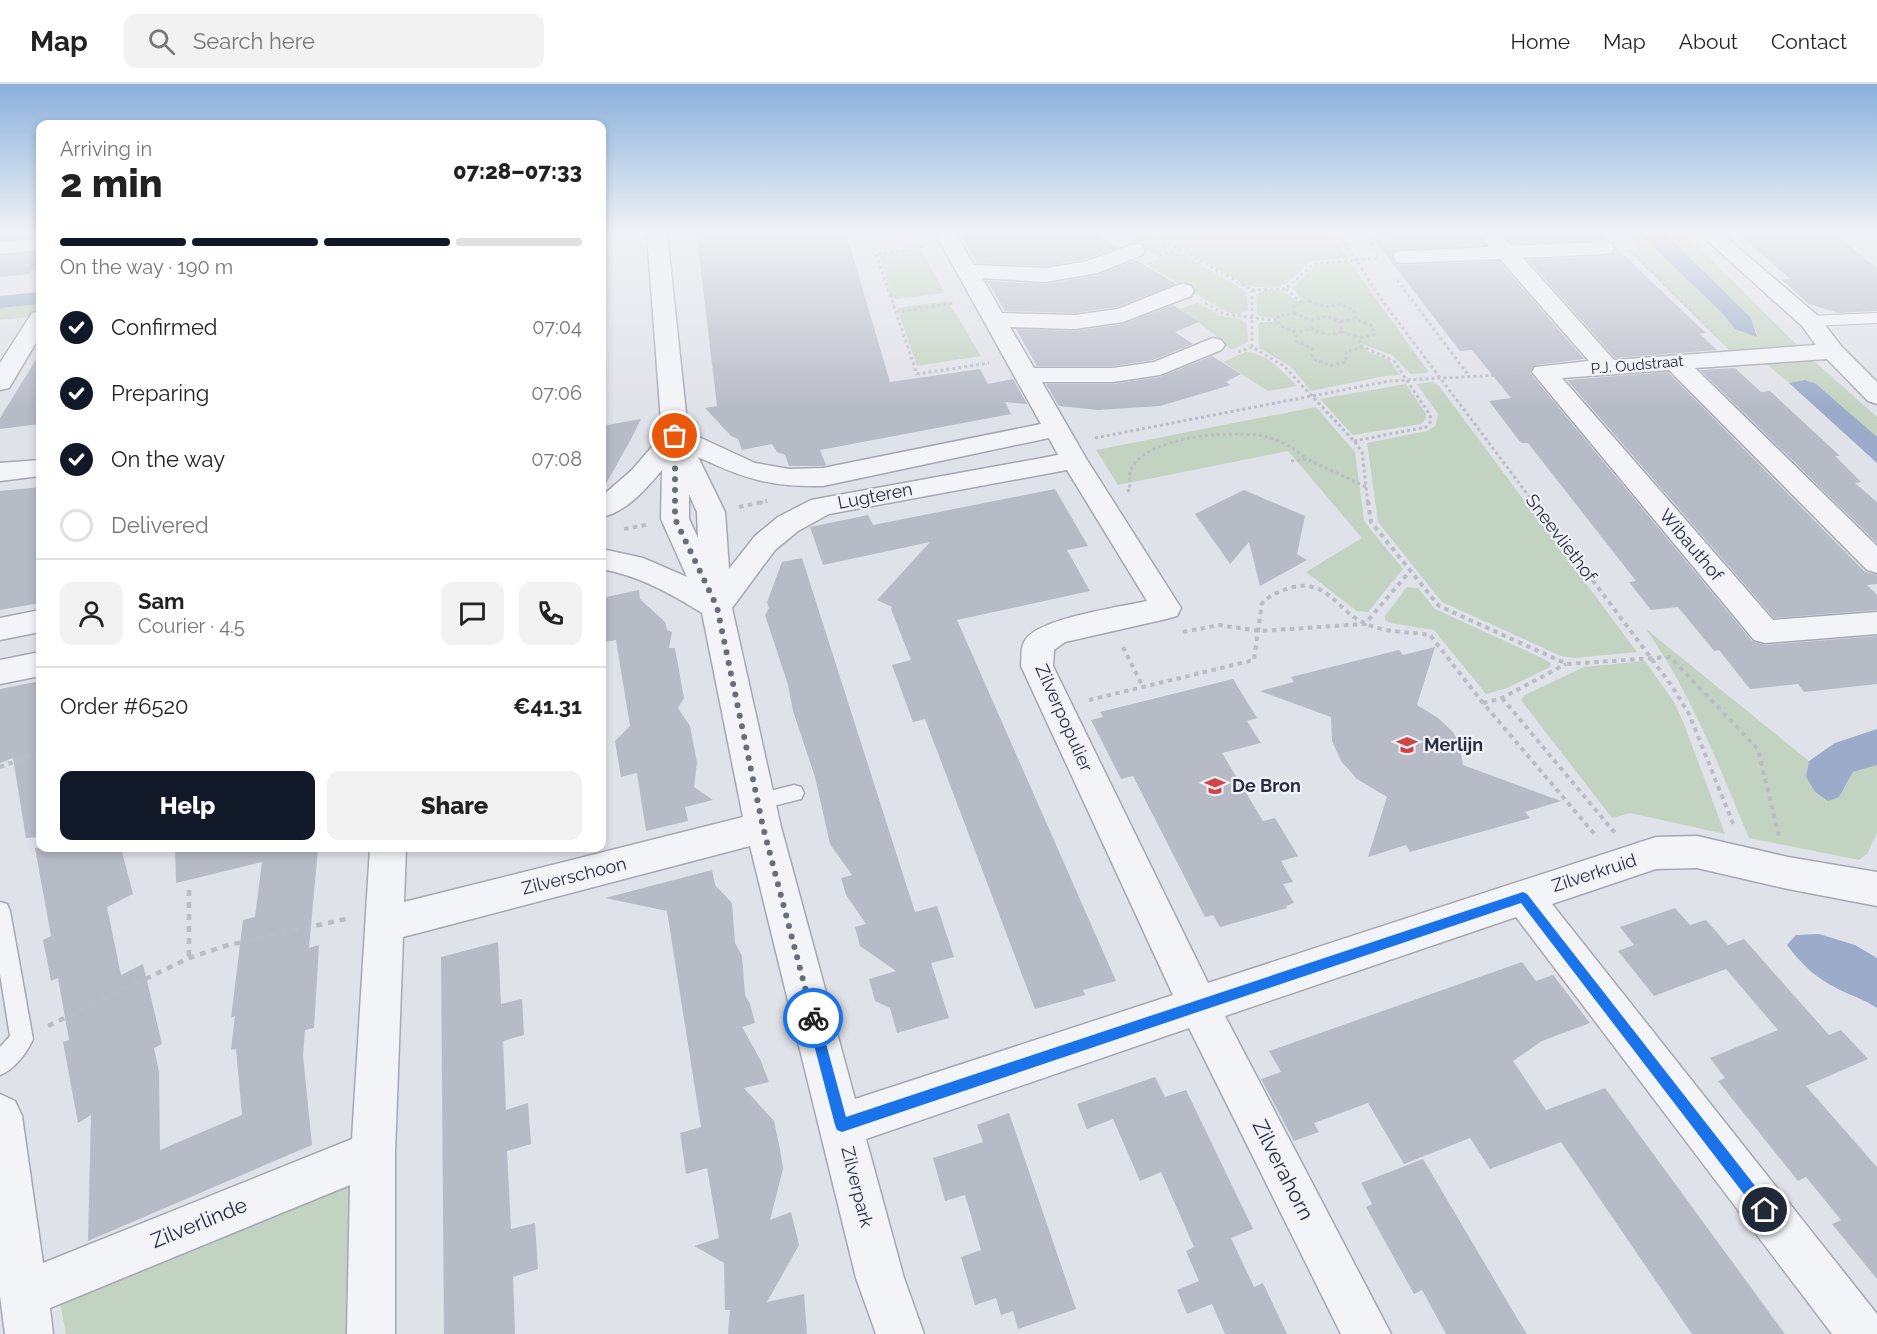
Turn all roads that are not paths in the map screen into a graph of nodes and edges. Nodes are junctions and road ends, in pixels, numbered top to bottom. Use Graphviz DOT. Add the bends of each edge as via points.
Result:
graph roads {
  1 [pos="662,291"];
  2 [pos="978,291"];
  3 [pos="1183,291"];
  4 [pos="1540,291"];
  5 [pos="1776,291"];
  6 [pos="1877,318"];
  7 [pos="994,320"];
  8 [pos="1810,321"];
  9 [pos="36,324"];
  10 [pos="1213,345"];
  11 [pos="1833,351"];
  12 [pos="1675,362"];
  13 [pos="1019,367"];
  14 [pos="1608,368"];
  15 [pos="1545,372"];
  16 [pos="0,383"];
  17 [pos="1877,396"];
  18 [pos="1056,429"];
  19 [pos="675,436"];
  20 [pos="1074,460"];
  21 [pos="36,468"];
  22 [pos="0,472"];
  23 [pos="606,506"];
  24 [pos="606,560"];
  25 [pos="1877,563"];
  26 [pos="717,607"];
  27 [pos="36,622"];
  28 [pos="1877,623"];
  29 [pos="0,629"];
  30 [pos="36,665"];
  31 [pos="0,672"];
  32 [pos="794,793"];
  33 [pos="760,815"];
  34 [pos="388,852"];
  35 [pos="1877,889"];
  36 [pos="1523,897"];
  37 [pos="386,917"];
  38 [pos="0,918"];
  39 [pos="1198,1005"];
  40 [pos="0,1064"];
  41 [pos="0,1116"];
  42 [pos="842,1125"];
  43 [pos="373,1153"];
  44 [pos="880,1278"];
  45 [pos="27,1314"];
  46 [pos="371,1334"];
  47 [pos="874,1334"];
  48 [pos="900,1334"];
  49 [pos="1367,1334"];
  50 [pos="1862,1334"];
  1 -- 19 [label="street, Zilverpark"];
  2 -- 7 [label="street, Zilverpopulier"];
  3 -- 7 [label="street" via="1123,315 1075,322"];
  4 -- 14 [label="street"];
  5 -- 8 [label="street"];
  6 -- 8 [label="street"];
  7 -- 13 [label="street, Zilverpopulier"];
  8 -- 11 [label="street"];
  9 -- 16 [label="street"];
  10 -- 13 [label="street" via="1160,368 1113,375"];
  11 -- 12 [label="street, P.J. Oudstraat"];
  11 -- 17 [label="street"];
  12 -- 14 [label="street, P.J. Oudstraat"];
  12 -- 25 [label="street"];
  13 -- 18 [label="street, Zilverpopulier"];
  14 -- 15 [label="street, P.J. Oudstraat"];
  15 -- 28 [label="street, Wibauthof" via="1765,632"];
  18 -- 19 [label="street, Lugteren" via="823,477 789,478 748,470"];
  18 -- 20 [label="street, Zilverpopulier"];
  19 -- 23 [label="street" via="652,464"];
  19 -- 26 [label="street, Zilverpark" via="675,519"];
  20 -- 26 [label="street, Lugteren" via="821,506 788,524 765,543"];
  20 -- 39 [label="street, Zilverpopulier" via="1166,608 1056,633 1038,645 1037,666"];
  21 -- 22 [label="street"];
  24 -- 26 [label="street" via="638,566"];
  26 -- 33 [label="street, Zilverpark"];
  27 -- 29 [label="street"];
  30 -- 31 [label="street"];
  32 -- 33 [label="lane"];
  33 -- 37 [label="street, Zilverschoon"];
  33 -- 42 [label="street, Zilverpark"];
  34 -- 37 [label="street"];
  35 -- 36 [label="street, Zilverkruid" via="1697,852 1656,854"];
  36 -- 39 [label="street, Zilverkruid"];
  36 -- 50 [label="street"];
  37 -- 43 [label="street"];
  38 -- 40 [label="lane" via="22,1039"];
  39 -- 42 [label="street, Zilverkruid"];
  39 -- 49 [label="street, Zilverahorn"];
  41 -- 45 [label="street, Zilverlinde"];
  42 -- 44 [label="street, Zilverpark"];
  43 -- 45 [label="street, Zilverlinde"];
  43 -- 46 [label="street"];
  44 -- 47 [label="street, Zilverpark"];
  44 -- 48 [label="street, Zilverpark"];
}
